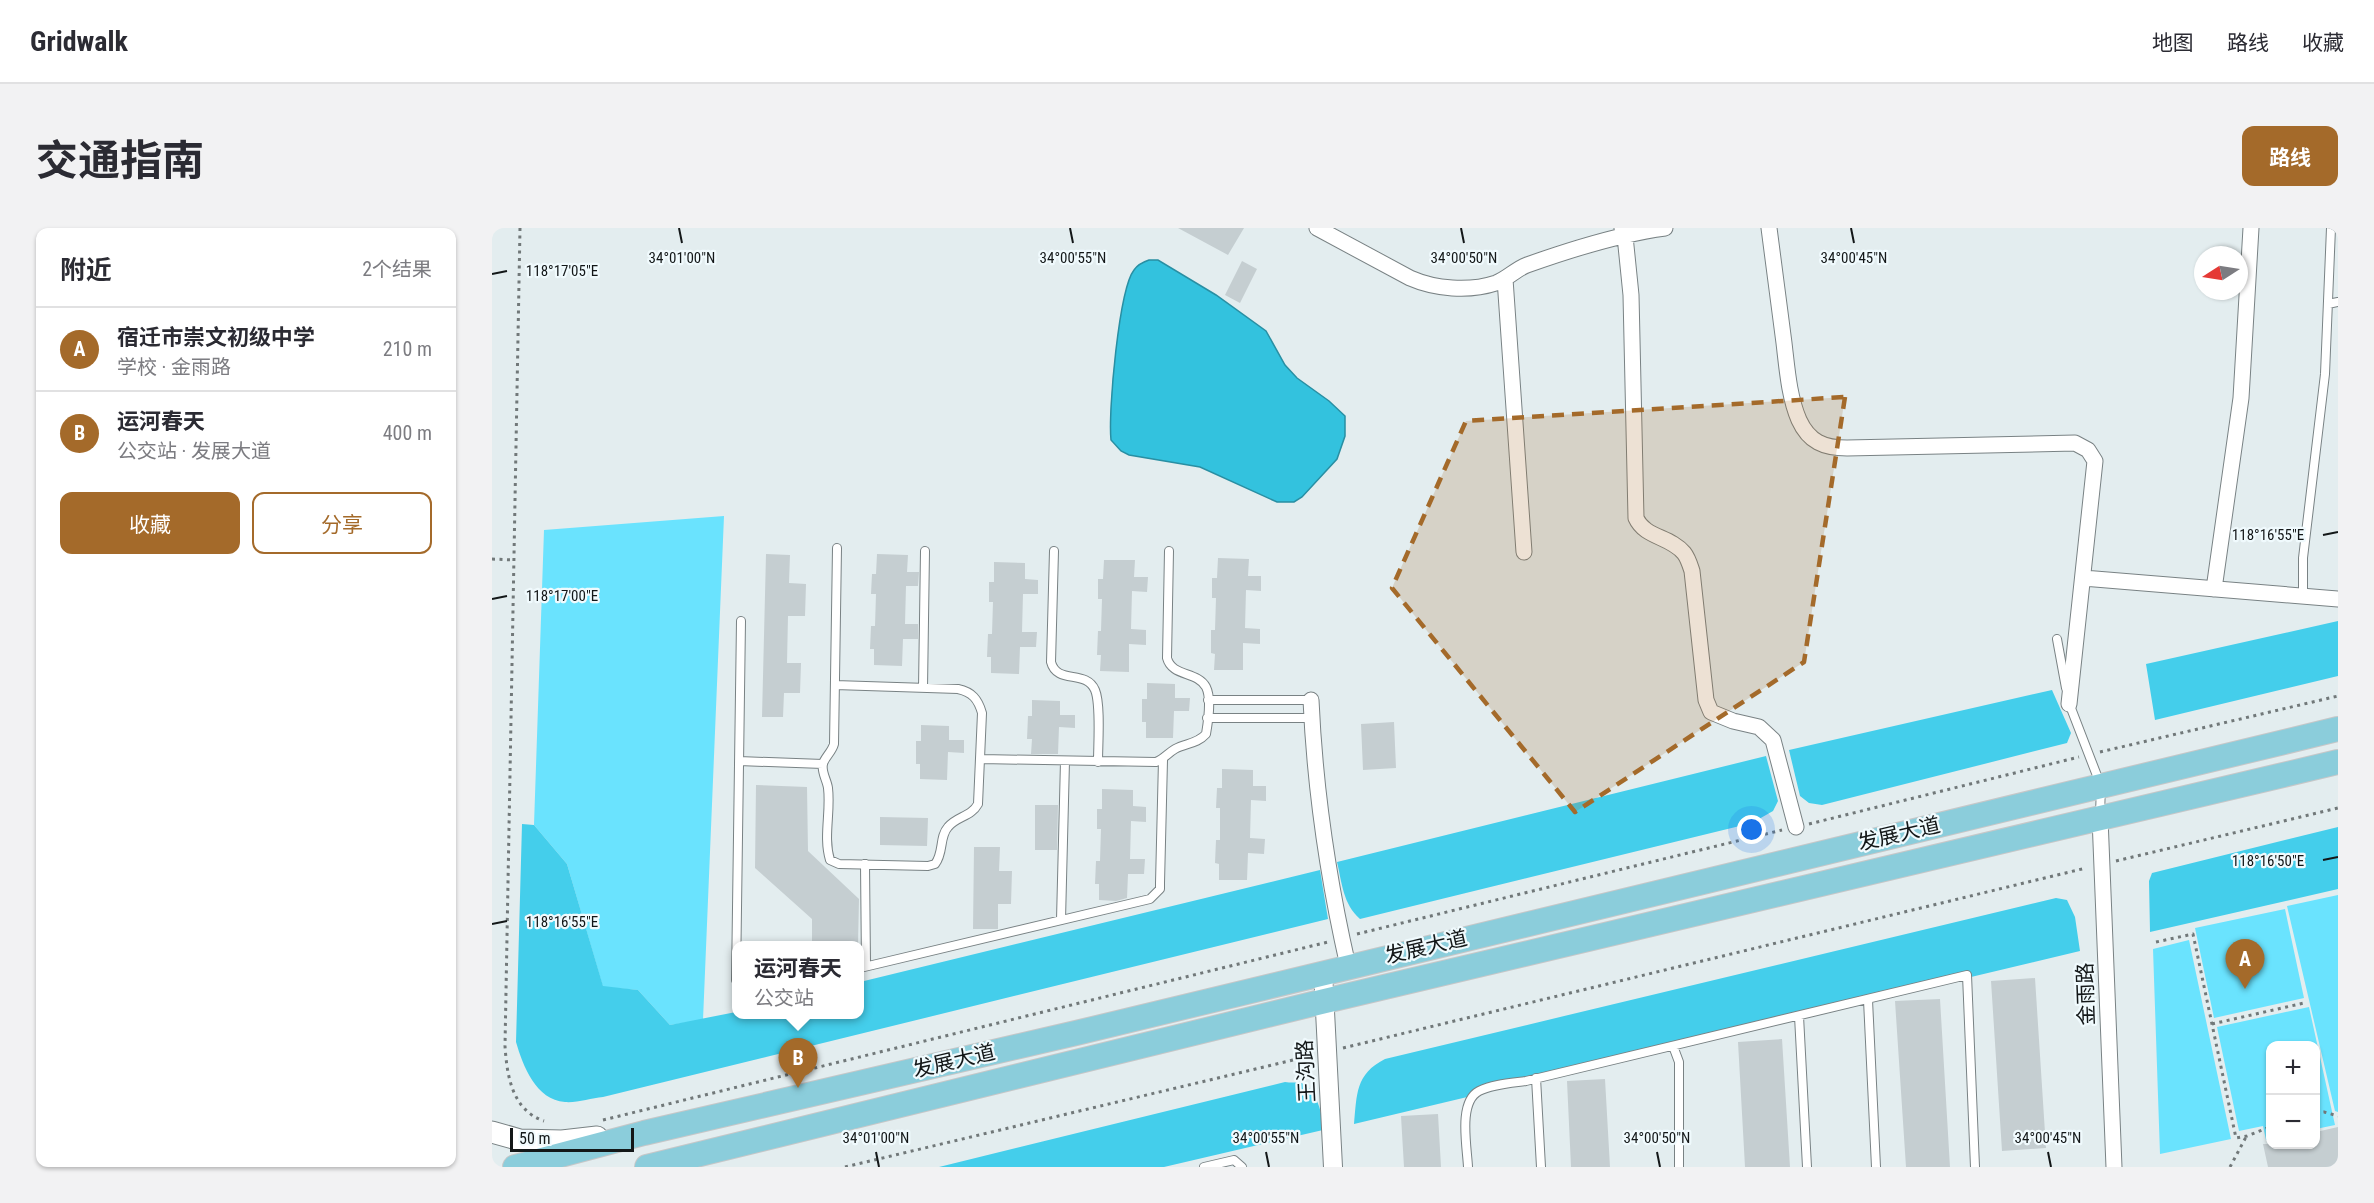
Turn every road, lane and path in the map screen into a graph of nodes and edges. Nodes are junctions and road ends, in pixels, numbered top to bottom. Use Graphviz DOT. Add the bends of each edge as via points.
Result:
graph roads {
  1 [pos="520,228"];
  2 [pos="1317,228"];
  3 [pos="1665,228"];
  4 [pos="1769,228"];
  5 [pos="2251,228"];
  6 [pos="2331,228"];
  7 [pos="1623,232"];
  8 [pos="1505,279"];
  9 [pos="2338,302"];
  10 [pos="2328,304"];
  11 [pos="837,549"];
  12 [pos="926,551"];
  13 [pos="1053,551"];
  14 [pos="1169,551"];
  15 [pos="1524,552"];
  16 [pos="492,559"];
  17 [pos="514,560"];
  18 [pos="2083,578"];
  19 [pos="2214,589"];
  20 [pos="2303,596"];
  21 [pos="2338,599"];
  22 [pos="741,621"];
  23 [pos="2057,639"];
  24 [pos="835,685"];
  25 [pos="922,688"];
  26 [pos="2338,696"];
  27 [pos="1208,700"];
  28 [pos="1311,700"];
  29 [pos="2069,704"];
  30 [pos="1208,718"];
  31 [pos="1312,718"];
  32 [pos="2338,729"];
  33 [pos="2089,755"];
  34 [pos="981,759"];
  35 [pos="1163,760"];
  36 [pos="739,761"];
  37 [pos="1065,761"];
  38 [pos="1098,762"];
  39 [pos="2338,762"];
  40 [pos="823,764"];
  41 [pos="2101,786"];
  42 [pos="2338,808"];
  43 [pos="2100,818"];
  44 [pos="1796,827"];
  45 [pos="865,864"];
  46 [pos="2102,864"];
  47 [pos="1061,920"];
  48 [pos="1342,938"];
  49 [pos="737,941"];
  50 [pos="864,941"];
  51 [pos="2156,942"];
  52 [pos="1348,966"];
  53 [pos="864,967"];
  54 [pos="1323,972"];
  55 [pos="1868,1000"];
  56 [pos="1324,1001"];
  57 [pos="2304,1003"];
  58 [pos="1799,1016"];
  59 [pos="2212,1024"];
  60 [pos="1673,1046"];
  61 [pos="1327,1052"];
  62 [pos="1536,1078"];
  63 [pos="2320,1112"];
  64 [pos="2338,1116"];
  65 [pos="599,1120"];
  66 [pos="549,1123"];
  67 [pos="2266,1128"];
  68 [pos="663,1129"];
  69 [pos="492,1132"];
  70 [pos="2247,1136"];
  71 [pos="657,1165"];
  72 [pos="515,1167"];
  73 [pos="845,1167"];
  74 [pos="1204,1167"];
  75 [pos="1242,1167"];
  76 [pos="1333,1167"];
  77 [pos="1468,1167"];
  78 [pos="1541,1167"];
  79 [pos="1679,1167"];
  80 [pos="1807,1167"];
  81 [pos="1876,1167"];
  82 [pos="1976,1167"];
  83 [pos="2114,1167"];
  84 [pos="2230,1167"];
  1 -- 17 [label="path"];
  2 -- 8 [label="street" via="1426,285 1476,286"];
  3 -- 7 [label="street"];
  4 -- 18 [label="street" via="1789,380 1799,420 1808,434 1829,448 2075,443 2088,450 2095,461"];
  5 -- 19 [label="street" via="2241,398"];
  6 -- 10 [label="lane"];
  7 -- 8 [label="street" via="1524,266"];
  7 -- 44 [label="street" via="1631,295 1635,518 1641,528 1685,554 1692,571 1706,700 1711,712 1759,727 1773,741"];
  8 -- 15 [label="street"];
  9 -- 10 [label="lane"];
  10 -- 20 [label="lane" via="2325,374 2303,558"];
  11 -- 24 [label="lane"];
  12 -- 25 [label="lane"];
  13 -- 38 [label="lane" via="1051,662 1060,675 1082,678 1096,692"];
  14 -- 27 [label="lane" via="1168,663 1180,673 1200,680 1206,686"];
  16 -- 17 [label="path"];
  17 -- 66 [label="path" via="505,1046 507,1073 516,1099 532,1117"];
  18 -- 19 [label="street"];
  18 -- 29 [label="street"];
  19 -- 20 [label="street"];
  20 -- 21 [label="street"];
  22 -- 36 [label="lane"];
  23 -- 29 [label="lane"];
  24 -- 25 [label="lane"];
  24 -- 40 [label="lane" via="834,744"];
  25 -- 34 [label="lane" via="967,691 974,696 982,713"];
  26 -- 33 [label="path"];
  27 -- 28 [label="lane"];
  27 -- 30 [label="lane"];
  28 -- 31 [label="street"];
  29 -- 33 [label="lane"];
  30 -- 31 [label="lane"];
  30 -- 35 [label="lane" via="1206,734 1201,739 1175,749"];
  31 -- 48 [label="street" via="1318,809"];
  32 -- 41 [label="main road, 发展大道"];
  33 -- 41 [label="lane"];
  33 -- 44 [label="path"];
  34 -- 37 [label="lane"];
  34 -- 45 [label="lane" via="978,804 945,830 942,851 935,864"];
  35 -- 38 [label="lane"];
  35 -- 47 [label="lane" via="1160,883 1156,895"];
  36 -- 40 [label="lane"];
  36 -- 49 [label="lane"];
  37 -- 38 [label="lane"];
  37 -- 47 [label="lane"];
  39 -- 43 [label="main road, 发展大道"];
  40 -- 45 [label="lane" via="828,788 830,860"];
  41 -- 43 [label="lane"];
  41 -- 52 [label="main road, 发展大道"];
  42 -- 46 [label="path"];
  43 -- 46 [label="street, 金雨路"];
  43 -- 56 [label="main road, 发展大道"];
  44 -- 48 [label="path"];
  45 -- 50 [label="lane"];
  46 -- 61 [label="path"];
  46 -- 83 [label="street, 金雨路"];
  47 -- 53 [label="lane"];
  48 -- 52 [label="street"];
  48 -- 65 [label="path"];
  51 -- 59 [label="path" via="2193,934"];
  52 -- 54 [label="main road, 发展大道"];
  54 -- 56 [label="street, 王沟路"];
  54 -- 68 [label="main road, 发展大道"];
  55 -- 58 [label="lane"];
  55 -- 81 [label="lane"];
  55 -- 82 [label="lane" via="1967,975"];
  56 -- 61 [label="street, 王沟路"];
  56 -- 71 [label="main road, 发展大道"];
  57 -- 59 [label="path"];
  58 -- 60 [label="lane"];
  58 -- 80 [label="lane"];
  59 -- 70 [label="path" via="2236,1138"];
  60 -- 62 [label="lane"];
  60 -- 79 [label="lane" via="1679,1062"];
  61 -- 73 [label="path"];
  61 -- 76 [label="street, 王沟路"];
  62 -- 77 [label="lane" via="1489,1087 1469,1100 1465,1114"];
  62 -- 78 [label="lane"];
  63 -- 64 [label="path"];
  67 -- 70 [label="path"];
  68 -- 69 [label="main road" via="562,1141 520,1140"];
  68 -- 72 [label="main road, 发展大道"];
  70 -- 84 [label="path"];
  74 -- 75 [label="lane" via="1234,1160"];
}
